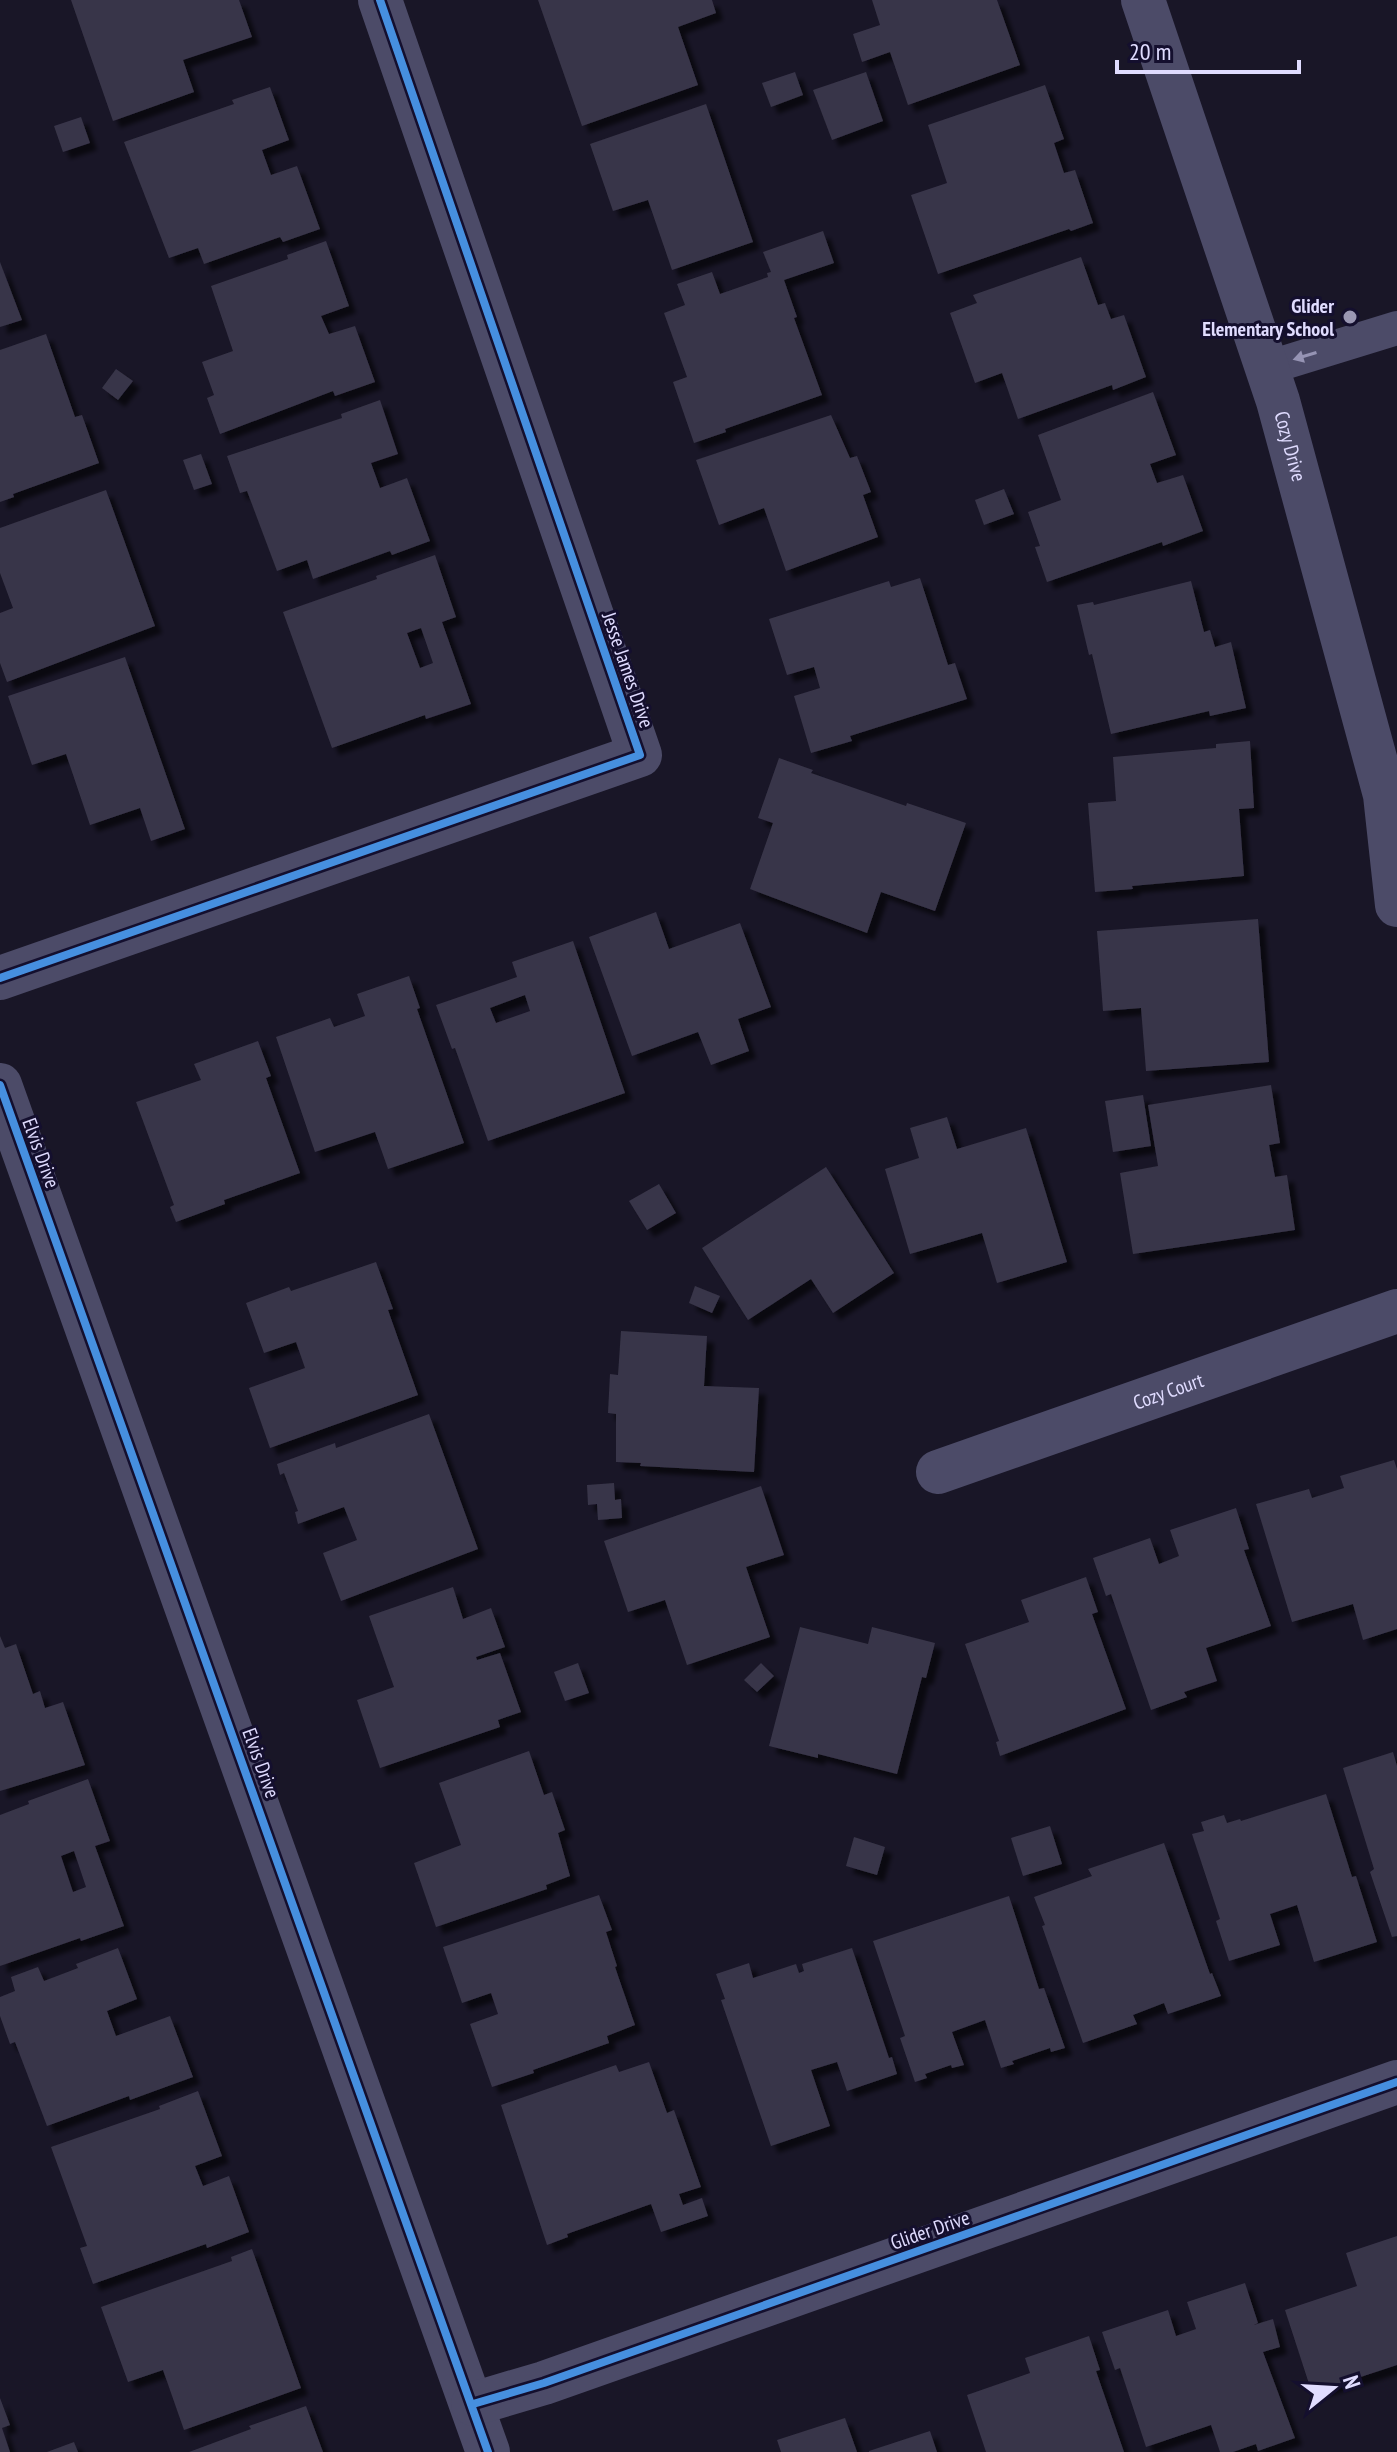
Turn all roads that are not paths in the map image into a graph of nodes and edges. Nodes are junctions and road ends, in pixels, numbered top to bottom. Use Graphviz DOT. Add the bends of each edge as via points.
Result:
graph roads {
  1 [pos="380,0"];
  2 [pos="1143,0"];
  3 [pos="1397,328"];
  4 [pos="1267,368"];
  5 [pos="1397,905"];
  6 [pos="0,978"];
  7 [pos="0,1085"];
  8 [pos="1397,1311"];
  9 [pos="938,1472"];
  10 [pos="1397,2082"];
  11 [pos="473,2404"];
  12 [pos="488,2452"];
  1 -- 6 [label="street, Jesse James Drive" via="640,755"];
  2 -- 4 [label="street, Cozy Drive"];
  3 -- 4 [label="lane, one-way"];
  4 -- 5 [label="street, Cozy Drive" via="1385,795"];
  7 -- 11 [label="street, Elvis Drive"];
  8 -- 9 [label="street, Cozy Court"];
  10 -- 11 [label="street, Glider Drive"];
  11 -- 12 [label="street, Elvis Drive"];
}
